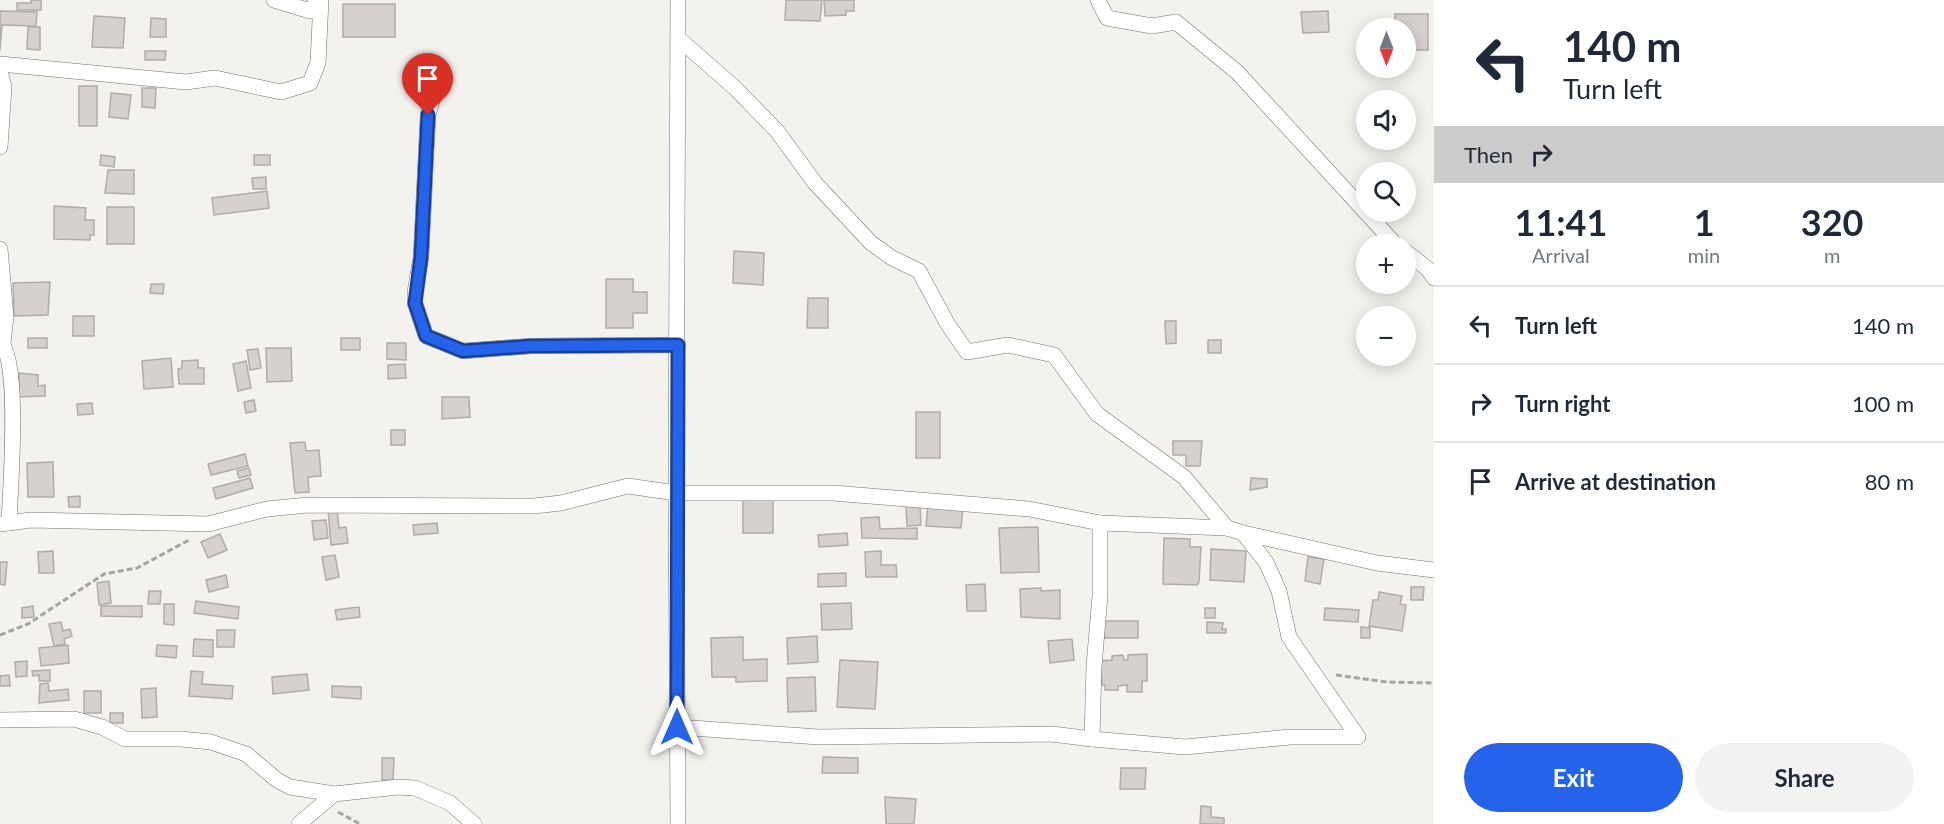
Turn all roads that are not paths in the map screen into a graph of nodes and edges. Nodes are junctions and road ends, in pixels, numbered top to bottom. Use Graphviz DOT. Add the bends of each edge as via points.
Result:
graph roads {
  1 [pos="274,0"];
  2 [pos="319,0"];
  3 [pos="678,0"];
  4 [pos="1098,0"];
  5 [pos="679,39"];
  6 [pos="0,64"];
  7 [pos="0,71"];
  8 [pos="436,87"];
  9 [pos="0,147"];
  10 [pos="1386,234"];
  11 [pos="0,249"];
  12 [pos="1416,260"];
  13 [pos="1434,278"];
  14 [pos="1,342"];
  15 [pos="678,345"];
  16 [pos="676,493"];
  17 [pos="1100,523"];
  18 [pos="5,524"];
  19 [pos="1227,528"];
  20 [pos="1242,533"];
  21 [pos="1434,570"];
  22 [pos="0,720"];
  23 [pos="677,727"];
  24 [pos="1092,739"];
  25 [pos="329,799"];
  26 [pos="299,824"];
  27 [pos="474,824"];
  28 [pos="678,824"];
  1 -- 2 [label="street" via="310,11"];
  2 -- 6 [label="street" via="318,63 310,84 281,92 215,78 186,82"];
  3 -- 5 [label="street"];
  4 -- 10 [label="street" via="1107,18 1152,26 1176,22 1228,63"];
  5 -- 15 [label="street"];
  5 -- 19 [label="street" via="777,131 815,183 872,243 919,271 968,352 1008,345 1054,355 1097,414 1184,477"];
  7 -- 9 [label="street" via="4,87"];
  8 -- 15 [label="street" via="428,115 415,303 426,336 463,351 531,346"];
  11 -- 14 [label="street" via="6,317"];
  12 -- 13 [label="street"];
  14 -- 18 [label="street" via="9,359 13,410"];
  15 -- 16 [label="street"];
  16 -- 17 [label="street" via="896,497 1029,509"];
  16 -- 18 [label="street" via="618,487 561,503 534,506 308,505 216,523 31,520"];
  16 -- 23 [label="street"];
  17 -- 19 [label="street"];
  17 -- 24 [label="street"];
  19 -- 20 [label="street"];
  20 -- 21 [label="street" via="1377,563"];
  20 -- 24 [label="street" via="1274,576 1289,637 1358,737 1290,736 1185,747"];
  22 -- 25 [label="street" via="74,719 125,740 211,742 246,754 290,788"];
  23 -- 24 [label="street" via="819,737 1052,734"];
  23 -- 28 [label="street"];
  25 -- 26 [label="street"];
  25 -- 27 [label="street" via="398,787 422,790 450,803"];
}
